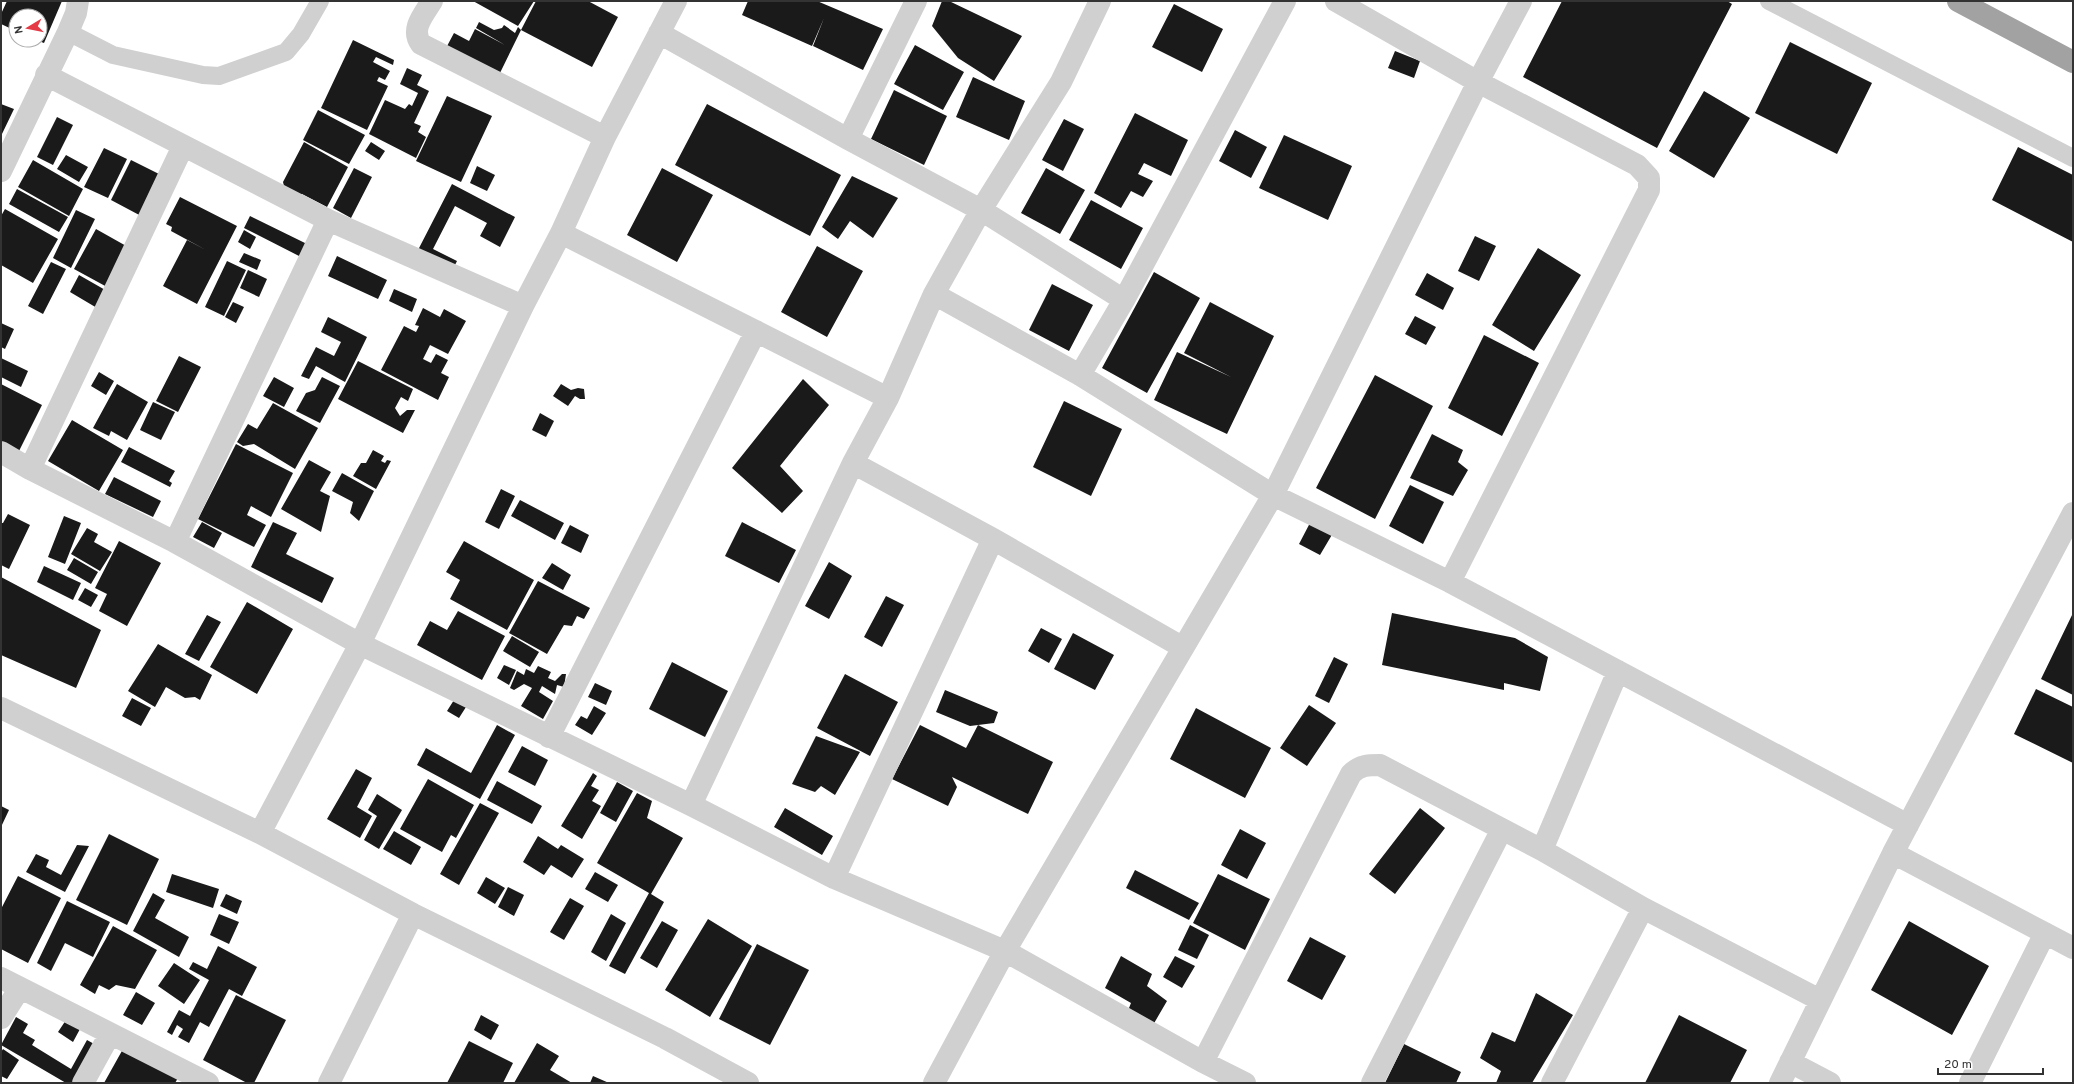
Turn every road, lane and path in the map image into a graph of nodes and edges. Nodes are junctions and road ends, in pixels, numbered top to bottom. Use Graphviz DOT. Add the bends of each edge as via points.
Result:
graph roads {
  1 [pos="78,1"];
  2 [pos="320,1"];
  3 [pos="432,1"];
  4 [pos="676,1"];
  5 [pos="916,1"];
  6 [pos="1100,1"];
  7 [pos="1285,1"];
  8 [pos="1336,1"];
  9 [pos="1521,1"];
  10 [pos="1769,1"];
  11 [pos="1962,2"];
  12 [pos="68,32"];
  13 [pos="659,33"];
  14 [pos="2073,62"];
  15 [pos="46,75"];
  16 [pos="1478,82"];
  17 [pos="605,137"];
  18 [pos="848,139"];
  19 [pos="183,146"];
  20 [pos="2073,158"];
  21 [pos="1,171"];
  22 [pos="981,210"];
  23 [pos="328,220"];
  24 [pos="561,233"];
  25 [pos="934,294"];
  26 [pos="1124,300"];
  27 [pos="523,306"];
  28 [pos="756,331"];
  29 [pos="1080,375"];
  30 [pos="888,398"];
  31 [pos="1,452"];
  32 [pos="853,464"];
  33 [pos="30,469"];
  34 [pos="1273,495"];
  35 [pos="2073,513"];
  36 [pos="993,539"];
  37 [pos="175,542"];
  38 [pos="1450,582"];
  39 [pos="360,644"];
  40 [pos="1182,647"];
  41 [pos="1618,671"];
  42 [pos="1,708"];
  43 [pos="548,737"];
  44 [pos="691,805"];
  45 [pos="1908,825"];
  46 [pos="1502,829"];
  47 [pos="260,833"];
  48 [pos="1542,850"];
  49 [pos="1893,853"];
  50 [pos="834,878"];
  51 [pos="1643,908"];
  52 [pos="413,914"];
  53 [pos="2045,933"];
  54 [pos="2073,948"];
  55 [pos="1005,951"];
  56 [pos="10,983"];
  57 [pos="1820,1000"];
  58 [pos="1,1018"];
  59 [pos="110,1034"];
  60 [pos="1202,1062"];
  61 [pos="1790,1062"];
  62 [pos="83,1083"];
  63 [pos="208,1083"];
  64 [pos="329,1083"];
  65 [pos="748,1083"];
  66 [pos="934,1083"];
  67 [pos="1245,1083"];
  68 [pos="1372,1083"];
  69 [pos="1552,1083"];
  70 [pos="1780,1083"];
  71 [pos="1830,1083"];
  72 [pos="1970,1083"];
  1 -- 12 [label="street"];
  2 -- 12 [label="lane" via="301,34 286,52 219,76 203,75 113,55"];
  3 -- 17 [label="street" via="416,31 417,38 422,44"];
  4 -- 13 [label="street"];
  5 -- 18 [label="street"];
  6 -- 22 [label="street" via="1061,82"];
  7 -- 26 [label="street"];
  8 -- 16 [label="street"];
  9 -- 16 [label="street"];
  10 -- 20 [label="lane"];
  11 -- 14 [label="highway"];
  12 -- 15 [label="street"];
  13 -- 17 [label="street"];
  13 -- 18 [label="street"];
  15 -- 19 [label="street"];
  15 -- 21 [label="street"];
  16 -- 34 [label="street"];
  16 -- 38 [label="street" via="1637,165 1649,178 1649,190"];
  17 -- 24 [label="street"];
  18 -- 22 [label="street"];
  19 -- 23 [label="street"];
  19 -- 33 [label="street"];
  22 -- 25 [label="street"];
  22 -- 26 [label="street"];
  23 -- 27 [label="street"];
  23 -- 37 [label="street"];
  24 -- 27 [label="street"];
  24 -- 28 [label="street"];
  25 -- 29 [label="street"];
  25 -- 30 [label="street"];
  26 -- 29 [label="street"];
  27 -- 39 [label="street"];
  28 -- 30 [label="street"];
  28 -- 43 [label="street"];
  29 -- 34 [label="street"];
  30 -- 32 [label="street"];
  31 -- 33 [label="street"];
  32 -- 36 [label="street"];
  32 -- 44 [label="street"];
  33 -- 37 [label="street"];
  34 -- 38 [label="street"];
  34 -- 40 [label="street"];
  35 -- 45 [label="street"];
  36 -- 40 [label="street"];
  36 -- 50 [label="street"];
  37 -- 39 [label="street"];
  38 -- 41 [label="street"];
  39 -- 43 [label="street"];
  39 -- 47 [label="street"];
  40 -- 55 [label="street"];
  41 -- 45 [label="street"];
  41 -- 48 [label="street"];
  42 -- 47 [label="street"];
  43 -- 44 [label="street"];
  44 -- 50 [label="street"];
  45 -- 49 [label="street"];
  46 -- 48 [label="street"];
  46 -- 60 [label="street" via="1380,765 1357,768"];
  46 -- 68 [label="street"];
  47 -- 52 [label="street"];
  48 -- 51 [label="street"];
  49 -- 53 [label="street"];
  49 -- 57 [label="street"];
  50 -- 55 [label="street"];
  51 -- 57 [label="street"];
  51 -- 69 [label="street"];
  52 -- 64 [label="street"];
  52 -- 65 [label="street" via="665,1038"];
  53 -- 54 [label="street"];
  53 -- 72 [label="street"];
  55 -- 60 [label="street"];
  55 -- 66 [label="street"];
  56 -- 58 [label="street"];
  56 -- 59 [label="street"];
  57 -- 61 [label="street"];
  59 -- 62 [label="street"];
  59 -- 63 [label="street"];
  60 -- 67 [label="street"];
  61 -- 70 [label="street"];
  61 -- 71 [label="street"];
}
